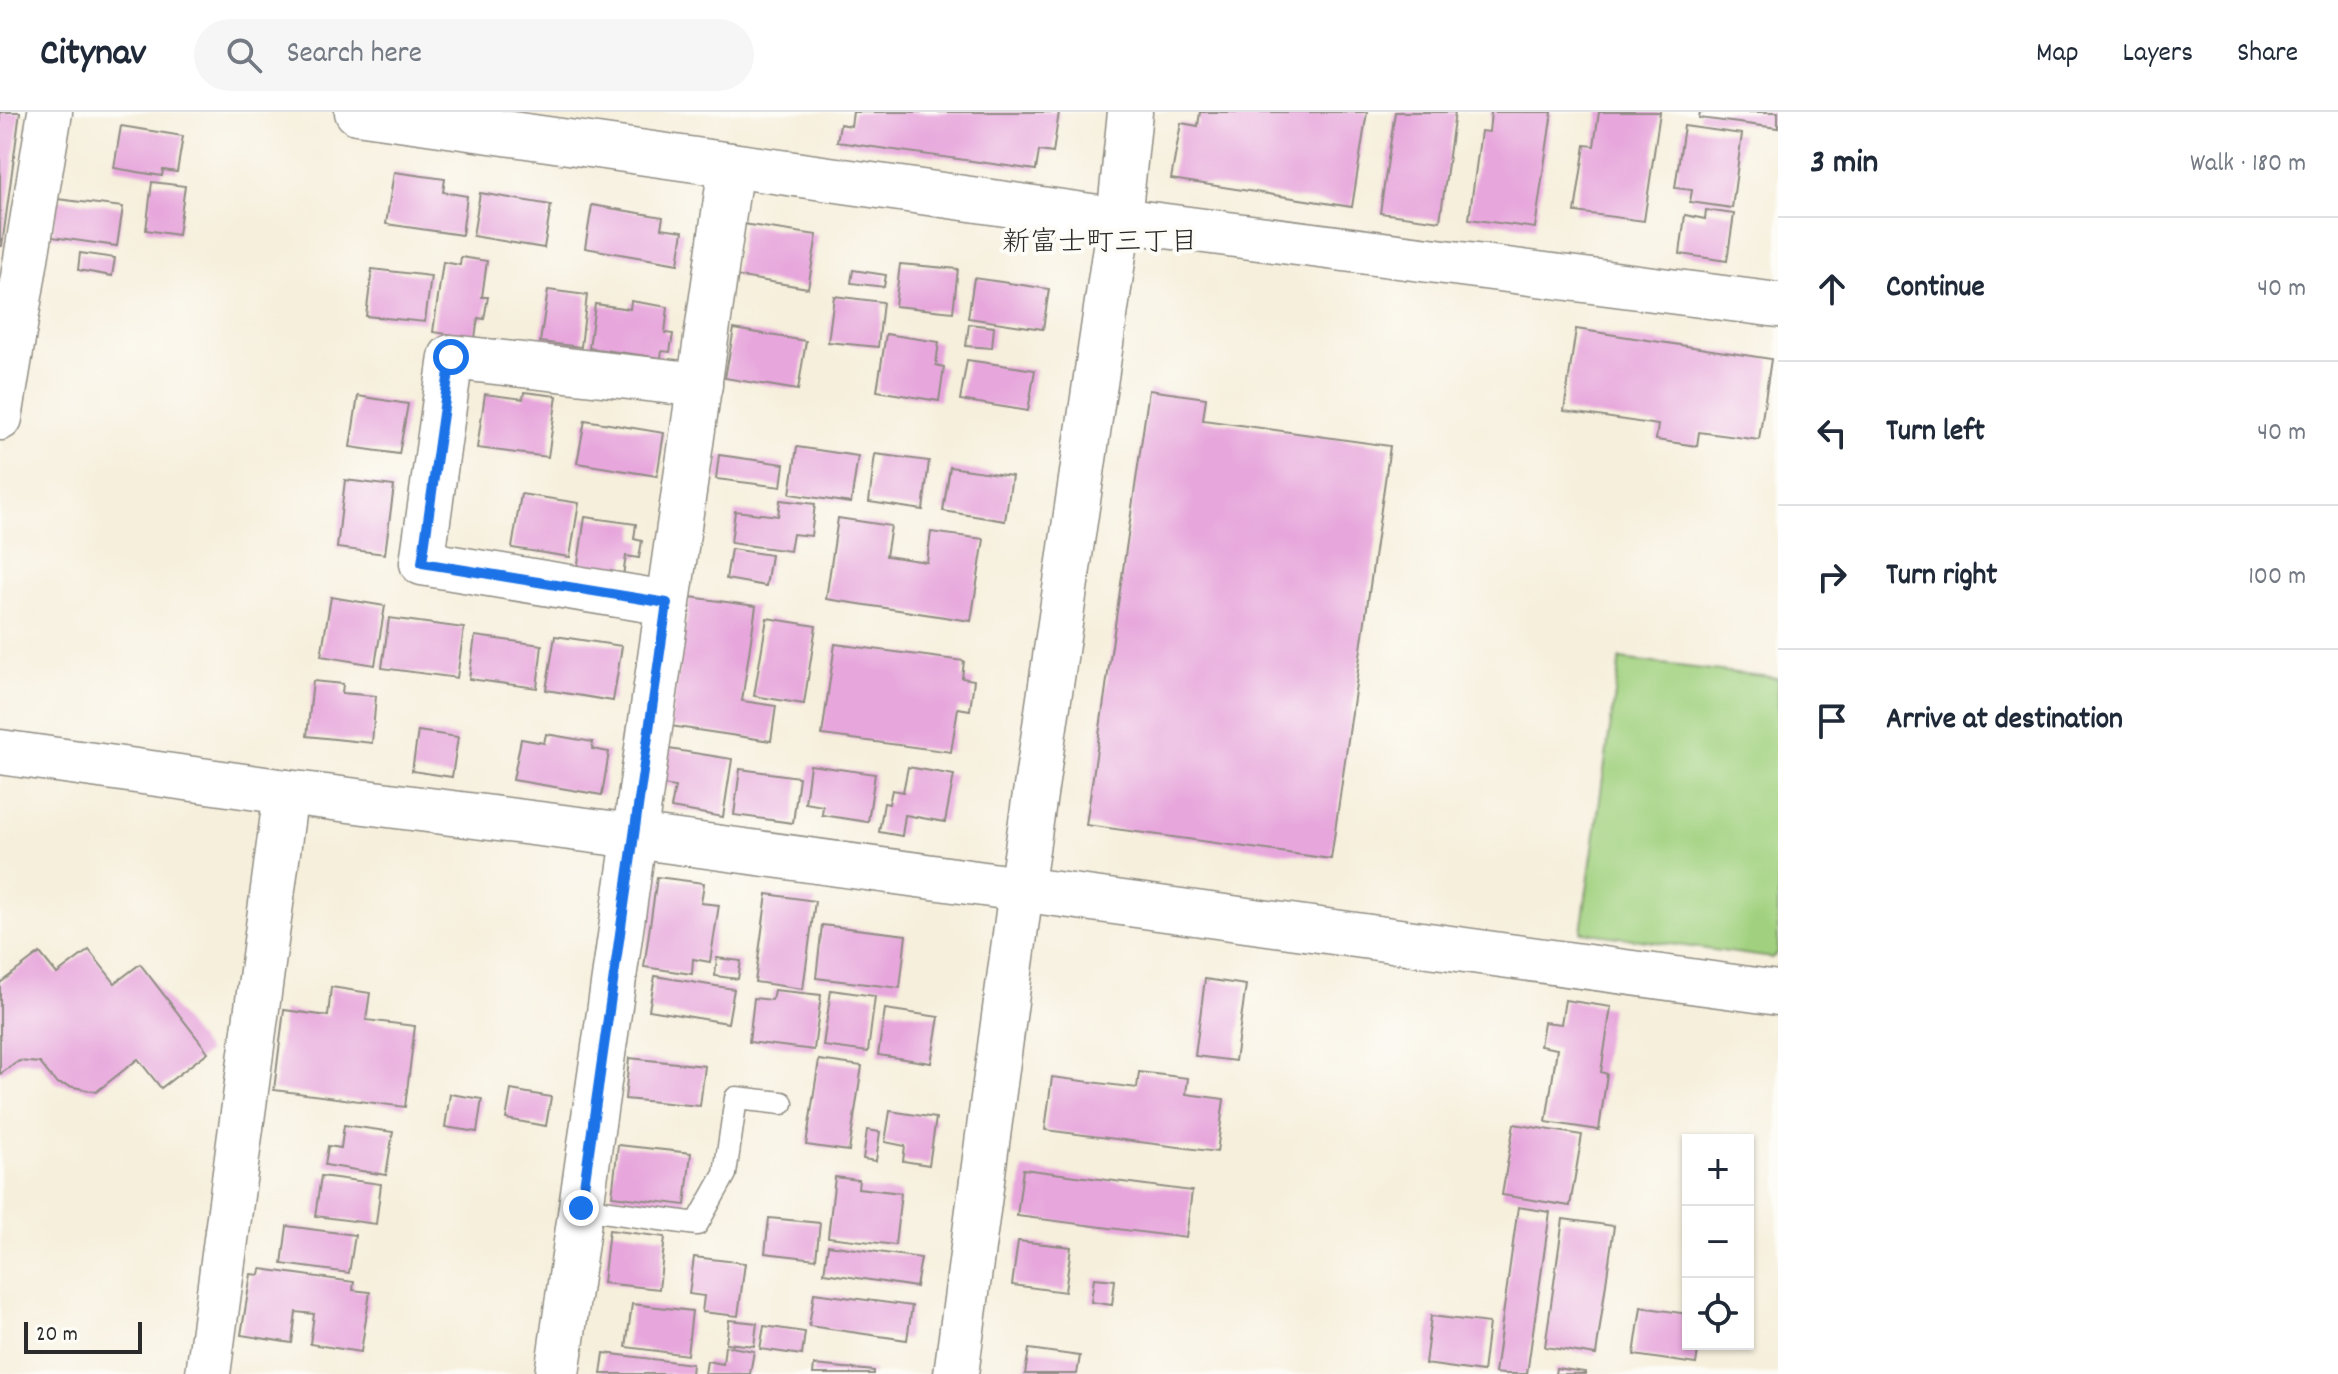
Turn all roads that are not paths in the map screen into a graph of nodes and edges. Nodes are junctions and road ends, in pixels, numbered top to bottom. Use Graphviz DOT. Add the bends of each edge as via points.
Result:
graph roads {
  1 [pos="50,112"];
  2 [pos="1130,112"];
  3 [pos="380,114"];
  4 [pos="731,165"];
  5 [pos="1119,220"];
  6 [pos="1778,305"];
  7 [pos="700,385"];
  8 [pos="1,405"];
  9 [pos="667,603"];
  10 [pos="0,752"];
  11 [pos="286,792"];
  12 [pos="634,836"];
  13 [pos="1021,890"];
  14 [pos="1778,993"];
  15 [pos="782,1103"];
  16 [pos="581,1208"];
  17 [pos="208,1374"];
  18 [pos="557,1374"];
  19 [pos="956,1374"];
  1 -- 8 [label="street"];
  2 -- 5 [label="street"];
  3 -- 4 [label="street"];
  4 -- 5 [label="street"];
  4 -- 7 [label="street"];
  5 -- 6 [label="street"];
  5 -- 13 [label="street"];
  7 -- 9 [label="street"];
  7 -- 9 [label="street" via="451,357 422,563"];
  9 -- 12 [label="street"];
  10 -- 11 [label="street"];
  11 -- 12 [label="street"];
  11 -- 17 [label="street"];
  12 -- 13 [label="street"];
  12 -- 16 [label="street"];
  13 -- 14 [label="street"];
  13 -- 19 [label="street"];
  15 -- 16 [label="lane" via="736,1098 725,1174 697,1224"];
  16 -- 18 [label="street"];
}
